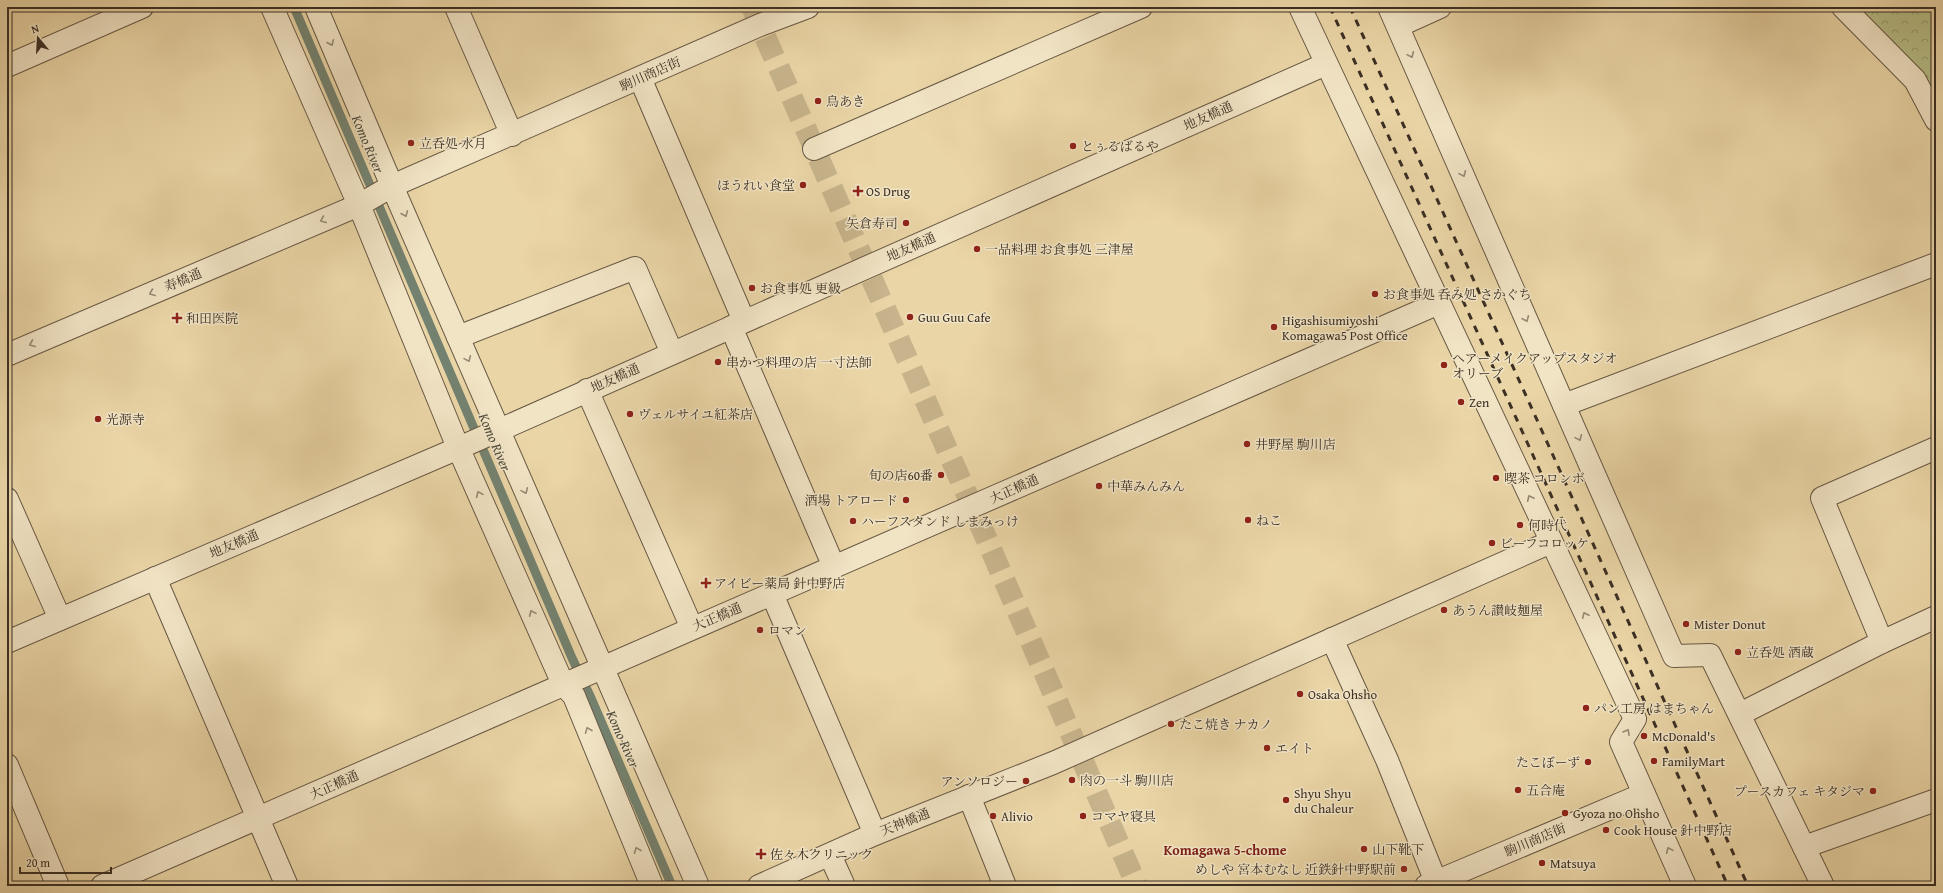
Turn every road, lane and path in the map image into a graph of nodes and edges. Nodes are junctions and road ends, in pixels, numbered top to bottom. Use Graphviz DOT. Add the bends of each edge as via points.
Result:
graph roads {
  1 [pos="142,7"];
  2 [pos="272,7"];
  3 [pos="316,7"];
  4 [pos="456,7"];
  5 [pos="808,7"];
  6 [pos="1141,7"];
  7 [pos="1300,7"];
  8 [pos="1440,7"];
  9 [pos="1843,7"];
  10 [pos="1393,16"];
  11 [pos="1326,64"];
  12 [pos="7,66"];
  13 [pos="640,78"];
  14 [pos="1936,120"];
  15 [pos="503,138"];
  16 [pos="814,148"];
  17 [pos="391,186"];
  18 [pos="360,204"];
  19 [pos="1936,264"];
  20 [pos="1439,303"];
  21 [pos="737,324"];
  22 [pos="458,337"];
  23 [pos="672,353"];
  24 [pos="7,355"];
  25 [pos="587,390"];
  26 [pos="1564,405"];
  27 [pos="498,430"];
  28 [pos="459,447"];
  29 [pos="1936,448"];
  30 [pos="7,499"];
  31 [pos="1551,542"];
  32 [pos="834,567"];
  33 [pos="155,578"];
  34 [pos="772,594"];
  35 [pos="1936,617"];
  36 [pos="60,619"];
  37 [pos="692,628"];
  38 [pos="1332,639"];
  39 [pos="7,642"];
  40 [pos="1882,642"];
  41 [pos="595,670"];
  42 [pos="565,683"];
  43 [pos="1740,714"];
  44 [pos="7,766"];
  45 [pos="1644,794"];
  46 [pos="969,796"];
  47 [pos="1936,800"];
  48 [pos="257,819"];
  49 [pos="875,834"];
  50 [pos="1804,847"];
  51 [pos="830,854"];
  52 [pos="1431,884"];
  53 [pos="58,886"];
  54 [pos="102,886"];
  55 [pos="286,886"];
  56 [pos="652,886"];
  57 [pos="698,886"];
  58 [pos="759,886"];
  59 [pos="844,886"];
  60 [pos="1005,886"];
  61 [pos="1685,886"];
  62 [pos="1822,886"];
  1 -- 12 [label="street"];
  2 -- 18 [label="street"];
  3 -- 17 [label="street, one-way"];
  4 -- 15 [label="street"];
  5 -- 13 [label="street, 駒川商店街" via="760,25"];
  6 -- 16 [label="street"];
  7 -- 11 [label="street"];
  8 -- 10 [label="street"];
  9 -- 14 [label="street" via="1915,80"];
  10 -- 26 [label="street, one-way"];
  11 -- 20 [label="street"];
  11 -- 21 [label="street, 地友橋通"];
  13 -- 15 [label="street, 駒川商店街"];
  13 -- 21 [label="street"];
  15 -- 17 [label="street"];
  17 -- 18 [label="street, 寿橋通"];
  17 -- 22 [label="street, one-way"];
  18 -- 24 [label="street, 寿橋通, one-way"];
  18 -- 28 [label="street"];
  19 -- 26 [label="street"];
  31 -- 20 [label="street, one-way"];
  20 -- 32 [label="street, 大正橋通"];
  21 -- 23 [label="street, 地友橋通"];
  21 -- 32 [label="street"];
  22 -- 23 [label="street" via="635,268"];
  22 -- 27 [label="street, one-way"];
  23 -- 25 [label="street, 地友橋通"];
  25 -- 27 [label="street, 地友橋通"];
  25 -- 37 [label="street"];
  26 -- 43 [label="street, one-way" via="1674,656 1710,655"];
  27 -- 28 [label="street, 地友橋通"];
  27 -- 41 [label="street, one-way"];
  28 -- 33 [label="street, 地友橋通"];
  42 -- 28 [label="street, one-way"];
  29 -- 40 [label="street" via="1822,498"];
  30 -- 36 [label="street"];
  31 -- 38 [label="street, 天神橋通"];
  45 -- 31 [label="street, one-way" via="1621,742 1635,719"];
  32 -- 34 [label="street, 大正橋通"];
  33 -- 36 [label="street, 地友橋通"];
  33 -- 48 [label="street"];
  34 -- 37 [label="street, 大正橋通"];
  34 -- 49 [label="street"];
  35 -- 40 [label="street"];
  36 -- 39 [label="street, 地友橋通"];
  37 -- 41 [label="street, 大正橋通"];
  38 -- 46 [label="street, 天神橋通" via="1053,763"];
  38 -- 52 [label="street" via="1387,760"];
  40 -- 43 [label="street"];
  41 -- 42 [label="street, 大正橋通"];
  41 -- 57 [label="street"];
  42 -- 48 [label="street, 大正橋通"];
  56 -- 42 [label="street, one-way" via="574,696"];
  43 -- 50 [label="street"];
  44 -- 53 [label="street"];
  45 -- 52 [label="street, 駒川商店街"];
  61 -- 45 [label="street, one-way"];
  46 -- 49 [label="street, 天神橋通"];
  46 -- 60 [label="street"];
  47 -- 50 [label="street"];
  48 -- 54 [label="street, 大正橋通"];
  48 -- 55 [label="street"];
  49 -- 51 [label="street, 天神橋通"];
  50 -- 62 [label="street"];
  51 -- 58 [label="street, 天神橋通"];
  51 -- 59 [label="street"];
}
